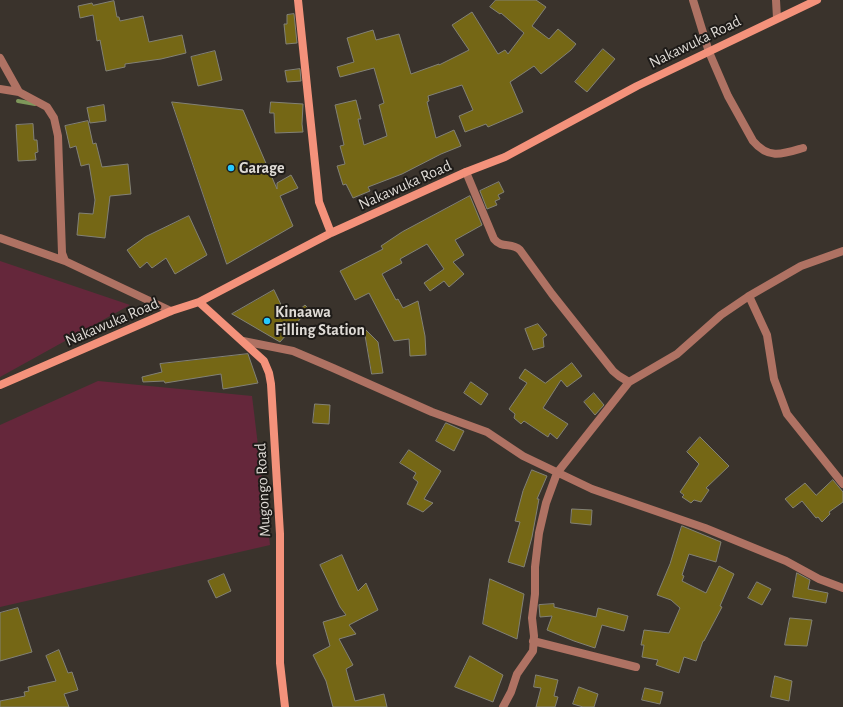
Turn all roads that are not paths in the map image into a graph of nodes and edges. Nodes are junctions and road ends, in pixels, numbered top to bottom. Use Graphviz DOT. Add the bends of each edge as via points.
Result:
graph roads {
  1 [pos="298,0"];
  2 [pos="693,0"];
  3 [pos="776,0"];
  4 [pos="817,0"];
  5 [pos="778,18"];
  6 [pos="709,52"];
  7 [pos="0,58"];
  8 [pos="0,89"];
  9 [pos="19,92"];
  10 [pos="803,148"];
  11 [pos="466,172"];
  12 [pos="331,233"];
  13 [pos="0,238"];
  14 [pos="843,251"];
  15 [pos="65,261"];
  16 [pos="749,296"];
  17 [pos="199,302"];
  18 [pos="172,311"];
  19 [pos="243,341"];
  20 [pos="629,382"];
  21 [pos="0,385"];
  22 [pos="557,473"];
  23 [pos="843,484"];
  24 [pos="843,588"];
  25 [pos="533,641"];
  26 [pos="636,667"];
  27 [pos="285,707"];
  28 [pos="503,707"];
  1 -- 12 [label="main road" via="318,202"];
  2 -- 6 [label="street"];
  3 -- 5 [label="street"];
  4 -- 5 [label="main road, Nakawuka Road"];
  5 -- 6 [label="main road, Nakawuka Road"];
  6 -- 10 [label="street" via="728,96 756,145 780,155"];
  6 -- 11 [label="main road, Nakawuka Road" via="637,86 505,157"];
  7 -- 9 [label="street"];
  8 -- 9 [label="street"];
  9 -- 15 [label="street" via="47,107 54,118 58,136 62,253"];
  11 -- 12 [label="main road, Nakawuka Road"];
  11 -- 20 [label="street" via="494,239 500,245 514,246 520,250 613,371"];
  12 -- 17 [label="main road, Nakawuka Road"];
  13 -- 15 [label="street"];
  14 -- 16 [label="street" via="800,266"];
  15 -- 18 [label="street"];
  16 -- 20 [label="street" via="721,315 677,354"];
  16 -- 23 [label="street" via="767,335 774,379 787,414"];
  17 -- 18 [label="main road, Nakawuka Road"];
  17 -- 19 [label="main road, Mugongo Road"];
  18 -- 21 [label="main road, Nakawuka Road"];
  19 -- 22 [label="street" via="292,351 432,412 487,432 523,456"];
  19 -- 27 [label="main road, Mugongo Road" via="264,361 272,384 280,534 280,663"];
  20 -- 22 [label="street"];
  22 -- 24 [label="street" via="592,490 705,528 786,561 819,579"];
  22 -- 25 [label="street" via="539,533 532,618"];
  25 -- 26 [label="street"];
  25 -- 28 [label="street" via="533,652 517,674"];
}
